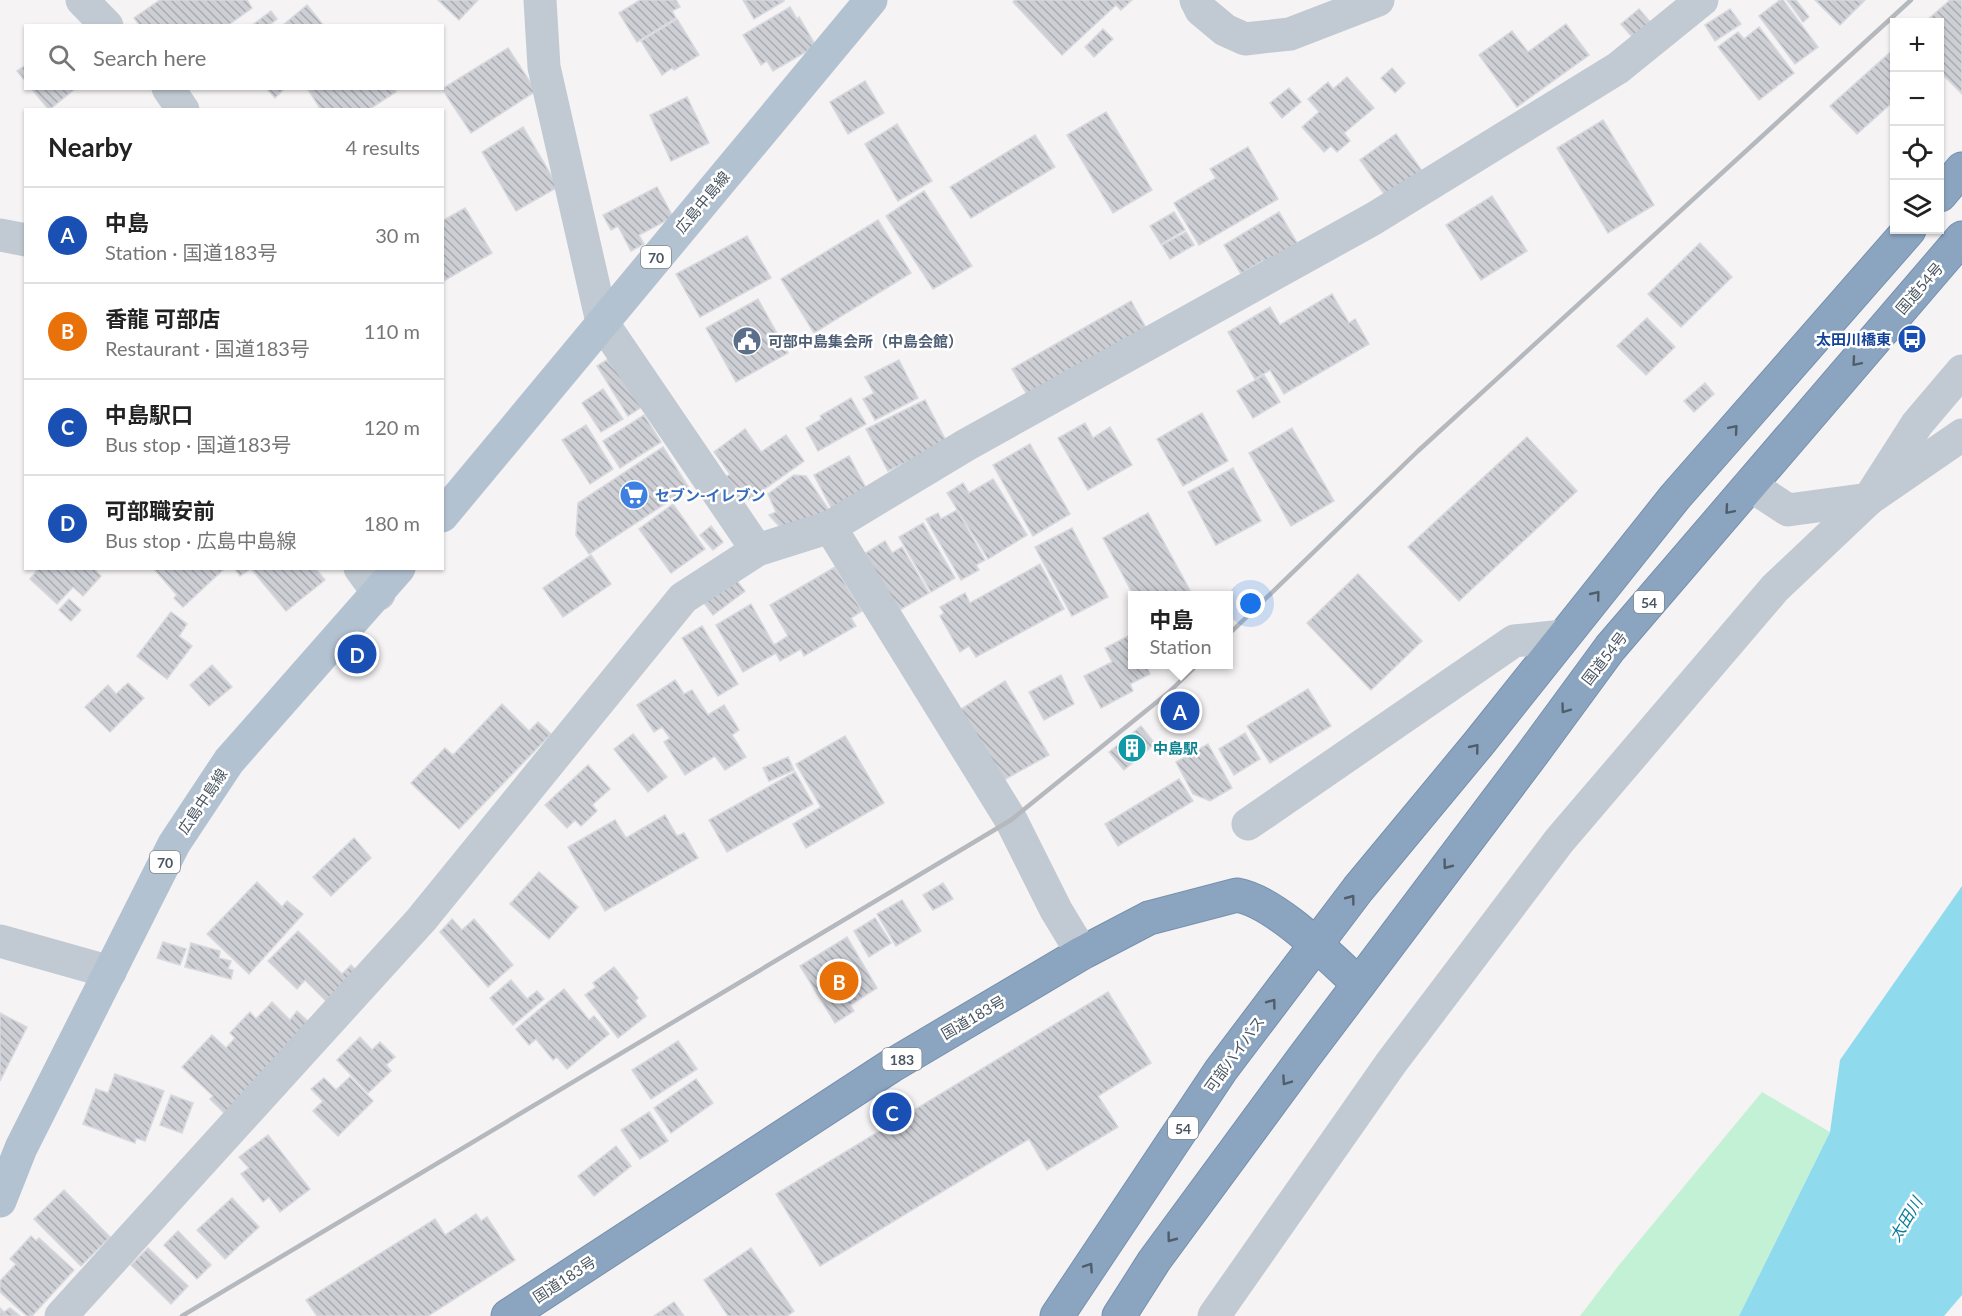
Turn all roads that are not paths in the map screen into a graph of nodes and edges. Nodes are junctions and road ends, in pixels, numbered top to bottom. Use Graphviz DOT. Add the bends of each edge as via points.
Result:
graph roads {
  1 [pos="82,0"];
  2 [pos="540,0"];
  3 [pos="871,0"];
  4 [pos="1196,0"];
  5 [pos="1327,0"];
  6 [pos="1378,0"];
  7 [pos="1702,0"];
  8 [pos="104,24"];
  9 [pos="1290,34"];
  10 [pos="169,90"];
  11 [pos="182,108"];
  12 [pos="1962,169"];
  13 [pos="1944,190"];
  14 [pos="1905,234"];
  15 [pos="0,235"];
  16 [pos="1962,238"];
  17 [pos="24,240"];
  18 [pos="602,322"];
  19 [pos="1962,371"];
  20 [pos="1962,435"];
  21 [pos="1750,485"];
  22 [pos="1869,499"];
  23 [pos="444,514"];
  24 [pos="830,527"];
  25 [pos="757,550"];
  26 [pos="395,570"];
  27 [pos="370,581"];
  28 [pos="1563,636"];
  29 [pos="1248,824"];
  30 [pos="0,941"];
  31 [pos="1316,945"];
  32 [pos="1082,953"];
  33 [pos="110,972"];
  34 [pos="1359,984"];
  35 [pos="0,1201"];
  36 [pos="61,1316"];
  37 [pos="508,1316"];
  38 [pos="1057,1316"];
  39 [pos="1119,1316"];
  40 [pos="1214,1316"];
  1 -- 8 [label="street"];
  2 -- 18 [label="street" via="544,67"];
  3 -- 18 [label="main road, 広島中島線 / 70"];
  4 -- 9 [label="street" via="1201,10 1225,30 1245,39"];
  5 -- 9 [label="street"];
  6 -- 9 [label="street"];
  7 -- 24 [label="street" via="1618,68 1372,219 966,446"];
  10 -- 11 [label="street"];
  12 -- 13 [label="highway"];
  28 -- 14 [label="highway, 54, one-way" via="1675,496"];
  15 -- 17 [label="street"];
  16 -- 21 [label="highway, 国道54号 / 54, one-way"];
  18 -- 23 [label="main road, 広島中島線 / 70"];
  18 -- 25 [label="street"];
  19 -- 22 [label="street" via="1917,424"];
  20 -- 22 [label="street"];
  21 -- 22 [label="street" via="1788,510"];
  21 -- 34 [label="highway, 国道54号 / 54, one-way" via="1610,648"];
  22 -- 40 [label="street" via="1775,588 1559,841 1391,1063"];
  24 -- 25 [label="street"];
  24 -- 32 [label="street" via="1011,820"];
  25 -- 36 [label="street" via="683,598 421,920"];
  26 -- 27 [label="main road, 広島中島線 / 70"];
  27 -- 33 [label="main road, 広島中島線 / 70" via="229,761 174,844"];
  28 -- 29 [label="street" via="1514,641"];
  31 -- 28 [label="highway, 54, one-way"];
  30 -- 33 [label="street"];
  31 -- 32 [label="highway, 国道183号 / 183" via="1278,915 1237,895 1149,918"];
  31 -- 34 [label="highway, 国道183号 / 183"];
  38 -- 31 [label="highway, 可部バイパス / 54, one-way" via="1221,1070"];
  32 -- 37 [label="highway, 国道183号 / 183" via="891,1066"];
  33 -- 35 [label="main road, 広島中島線 / 70" via="21,1148"];
  34 -- 39 [label="highway, 54, one-way" via="1154,1261"];
}
